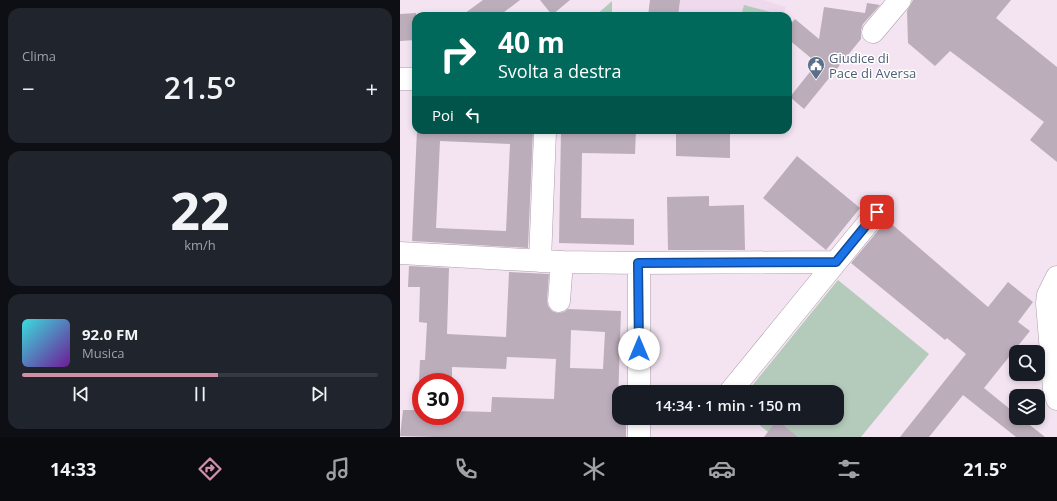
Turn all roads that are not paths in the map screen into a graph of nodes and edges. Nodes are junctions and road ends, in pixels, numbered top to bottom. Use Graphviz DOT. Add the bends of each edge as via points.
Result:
graph roads {
  1 [pos="900,0"];
  2 [pos="873,32"];
  3 [pos="400,79"];
  4 [pos="412,79"];
  5 [pos="545,134"];
  6 [pos="877,212"];
  7 [pos="400,253"];
  8 [pos="540,261"];
  9 [pos="562,262"];
  10 [pos="836,262"];
  11 [pos="638,263"];
  12 [pos="1057,277"];
  13 [pos="558,301"];
  14 [pos="639,385"];
  15 [pos="736,385"];
  16 [pos="1057,399"];
  17 [pos="639,425"];
  18 [pos="639,437"];
  1 -- 2 [label="street"];
  3 -- 4 [label="street"];
  5 -- 8 [label="street"];
  6 -- 10 [label="street"];
  7 -- 8 [label="street"];
  8 -- 9 [label="street"];
  9 -- 11 [label="street"];
  9 -- 13 [label="street"];
  10 -- 11 [label="street"];
  10 -- 15 [label="street"];
  11 -- 14 [label="street"];
  12 -- 16 [label="street" via="1047,303"];
  17 -- 18 [label="street"];
}
